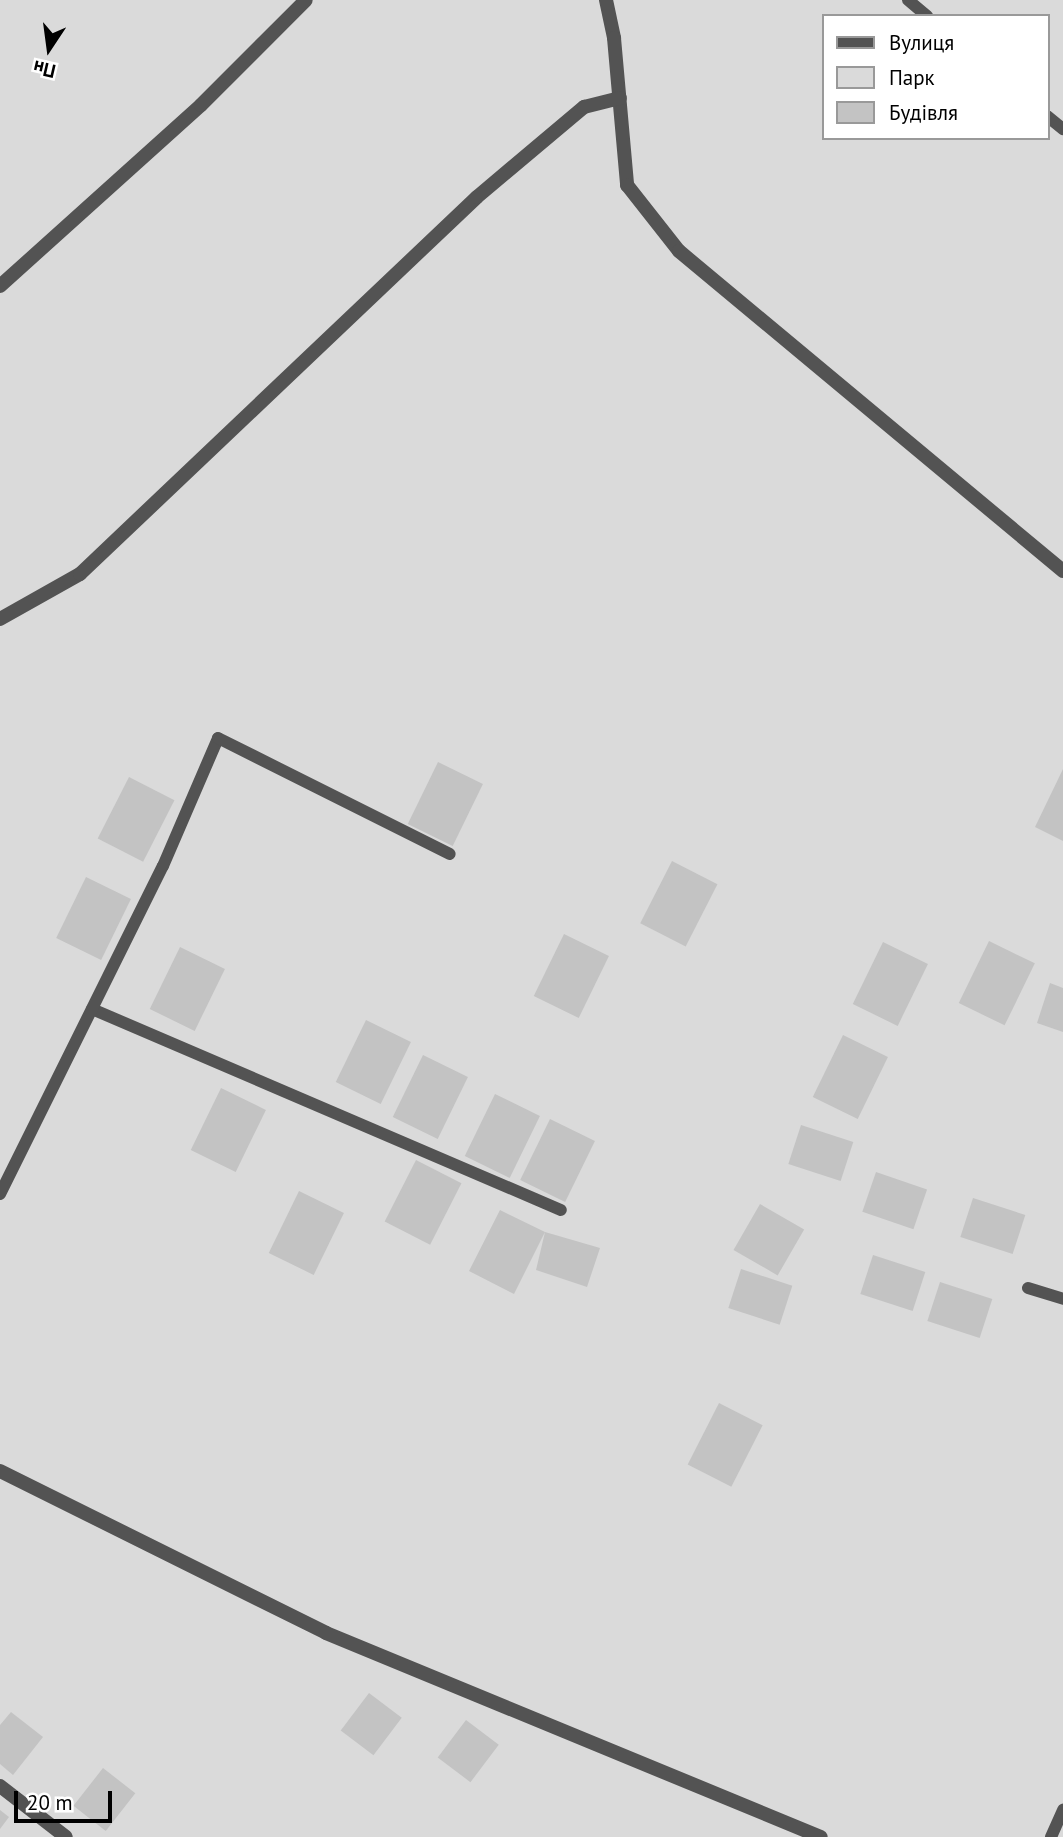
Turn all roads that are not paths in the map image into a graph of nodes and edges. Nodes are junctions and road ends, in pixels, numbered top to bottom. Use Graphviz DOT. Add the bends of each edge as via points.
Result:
graph roads {
  1 [pos="306,0"];
  2 [pos="606,0"];
  3 [pos="908,0"];
  4 [pos="925,14"];
  5 [pos="620,98"];
  6 [pos="1049,118"];
  7 [pos="1063,130"];
  8 [pos="0,286"];
  9 [pos="1063,571"];
  10 [pos="0,619"];
  11 [pos="450,854"];
  12 [pos="92,1009"];
  13 [pos="0,1194"];
  14 [pos="561,1210"];
  15 [pos="1028,1288"];
  16 [pos="1063,1299"];
  17 [pos="0,1471"];
  18 [pos="0,1786"];
  19 [pos="1063,1810"];
  20 [pos="66,1837"];
  21 [pos="821,1837"];
  22 [pos="1051,1837"];
  1 -- 8 [label="street" via="201,105"];
  2 -- 5 [label="street"];
  3 -- 4 [label="lane"];
  5 -- 9 [label="street" via="627,185 679,251"];
  5 -- 10 [label="street" via="584,107 477,197 80,574"];
  6 -- 7 [label="lane"];
  11 -- 12 [label="lane" via="218,738 163,866"];
  12 -- 13 [label="lane"];
  12 -- 14 [label="lane"];
  15 -- 16 [label="lane"];
  17 -- 21 [label="street" via="326,1633"];
  18 -- 20 [label="street"];
  19 -- 22 [label="lane"];
}
